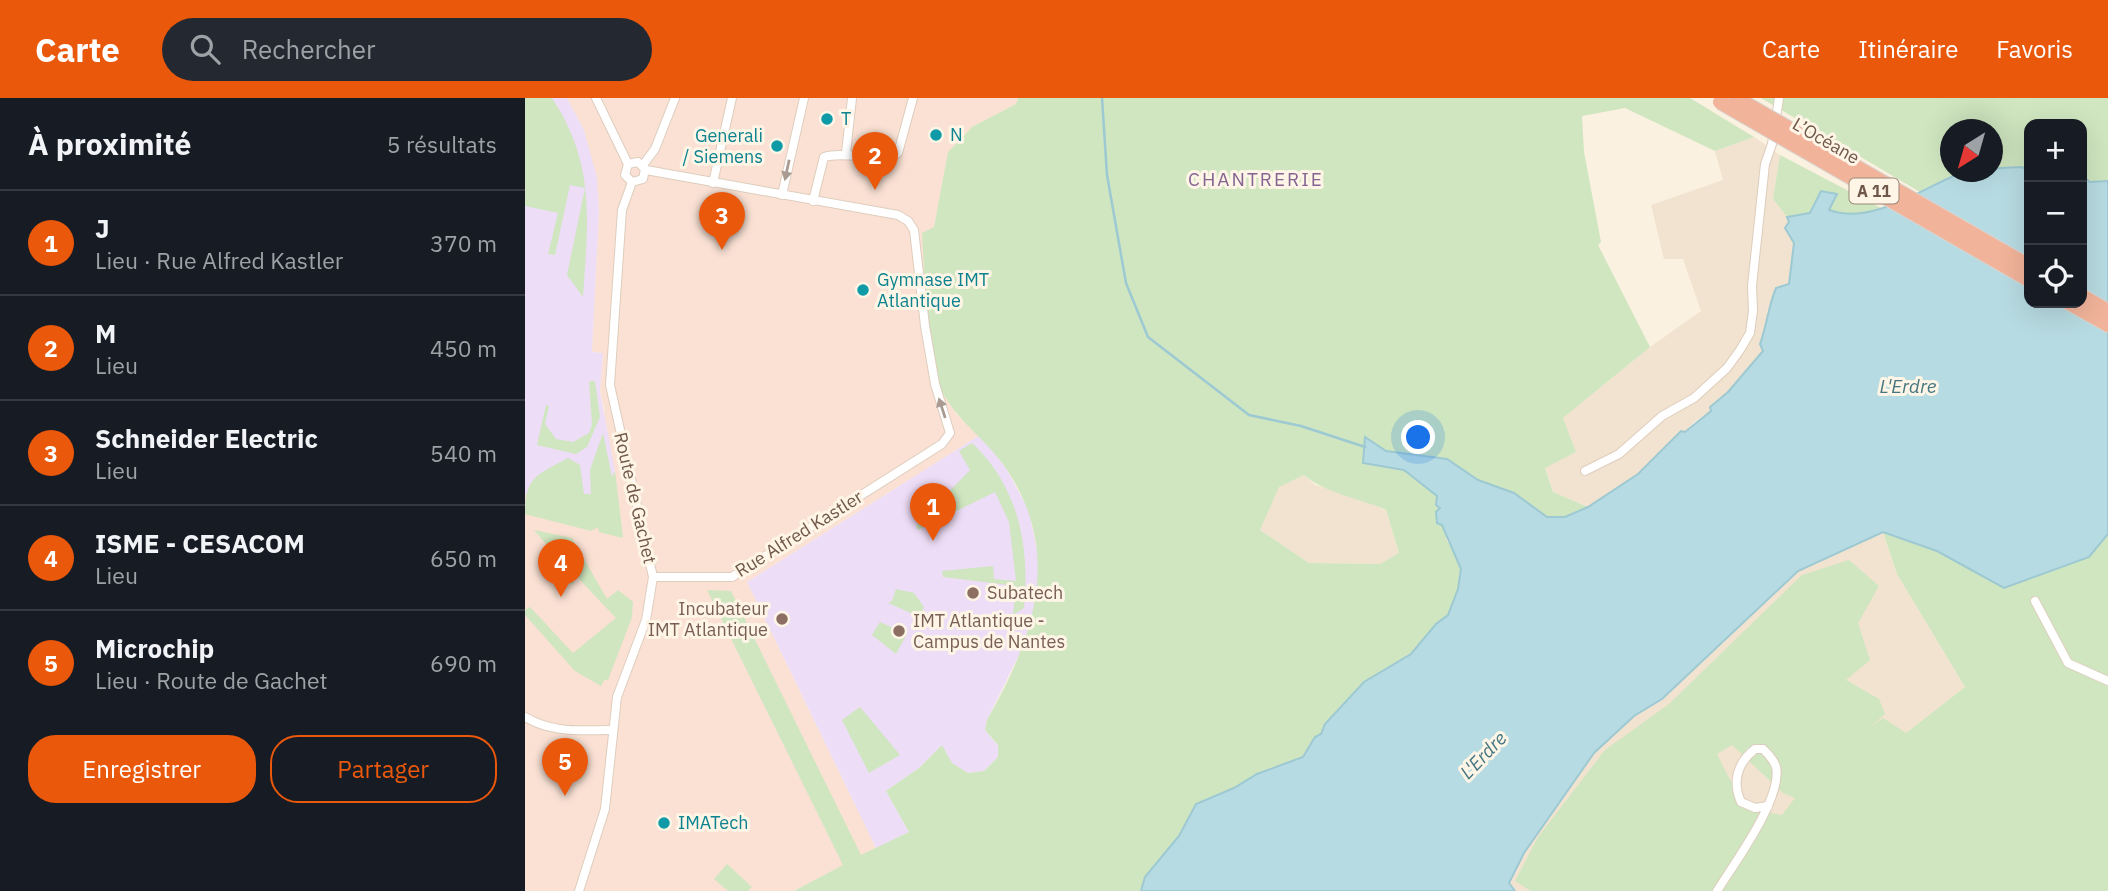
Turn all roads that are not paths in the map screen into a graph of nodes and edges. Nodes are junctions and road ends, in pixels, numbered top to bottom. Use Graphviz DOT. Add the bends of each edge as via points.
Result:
graph roads {
  1 [pos="596,98"];
  2 [pos="675,98"];
  3 [pos="732,98"];
  4 [pos="804,98"];
  5 [pos="852,98"];
  6 [pos="913,98"];
  7 [pos="1736,98"];
  8 [pos="1779,98"];
  9 [pos="1716,100"];
  10 [pos="846,153"];
  11 [pos="628,164"];
  12 [pos="644,167"];
  13 [pos="632,182"];
  14 [pos="713,183"];
  15 [pos="782,195"];
  16 [pos="813,201"];
  17 [pos="2024,263"];
  18 [pos="2024,277"];
  19 [pos="2087,299"];
  20 [pos="2078,308"];
  21 [pos="2108,311"];
  22 [pos="2108,325"];
  23 [pos="1585,471"];
  24 [pos="653,577"];
  25 [pos="2035,601"];
  26 [pos="2108,681"];
  27 [pos="525,717"];
  28 [pos="613,730"];
  29 [pos="1768,806"];
  30 [pos="579,891"];
  31 [pos="1717,891"];
  1 -- 11 [label="street"];
  2 -- 12 [label="street"];
  3 -- 14 [label="street"];
  4 -- 15 [label="street, one-way"];
  5 -- 10 [label="street"];
  6 -- 10 [label="street" via="898,153 887,159"];
  7 -- 17 [label="highway, L’Océane / A 11, bridge"];
  8 -- 23 [label="street" via="1765,164 1750,333 1734,359 1694,398 1661,416 1619,454"];
  9 -- 18 [label="highway, L’Océane / A 11, bridge"];
  10 -- 16 [label="street" via="824,157"];
  11 -- 12 [label="street" via="635,161"];
  11 -- 13 [label="street" via="625,175"];
  12 -- 13 [label="street" via="643,179"];
  12 -- 14 [label="street"];
  13 -- 24 [label="street, Route de Gachet" via="622,210 610,385"];
  14 -- 15 [label="street"];
  15 -- 16 [label="street"];
  24 -- 16 [label="street, Rue Alfred Kastler, one-way" via="732,577 944,442 950,433 929,349 914,230 908,220 890,214"];
  19 -- 21 [label="highway"];
  20 -- 22 [label="highway"];
  24 -- 28 [label="street, Route de Gachet" via="646,620 617,697"];
  25 -- 26 [label="street" via="2068,663"];
  27 -- 28 [label="street" via="562,731"];
  28 -- 30 [label="street, Route de Gachet" via="605,809"];
  29 -- 29 [label="street" via="1777,771 1774,760 1755,749 1737,772 1735,790 1741,802 1755,808"];
  29 -- 31 [label="street"];
}
